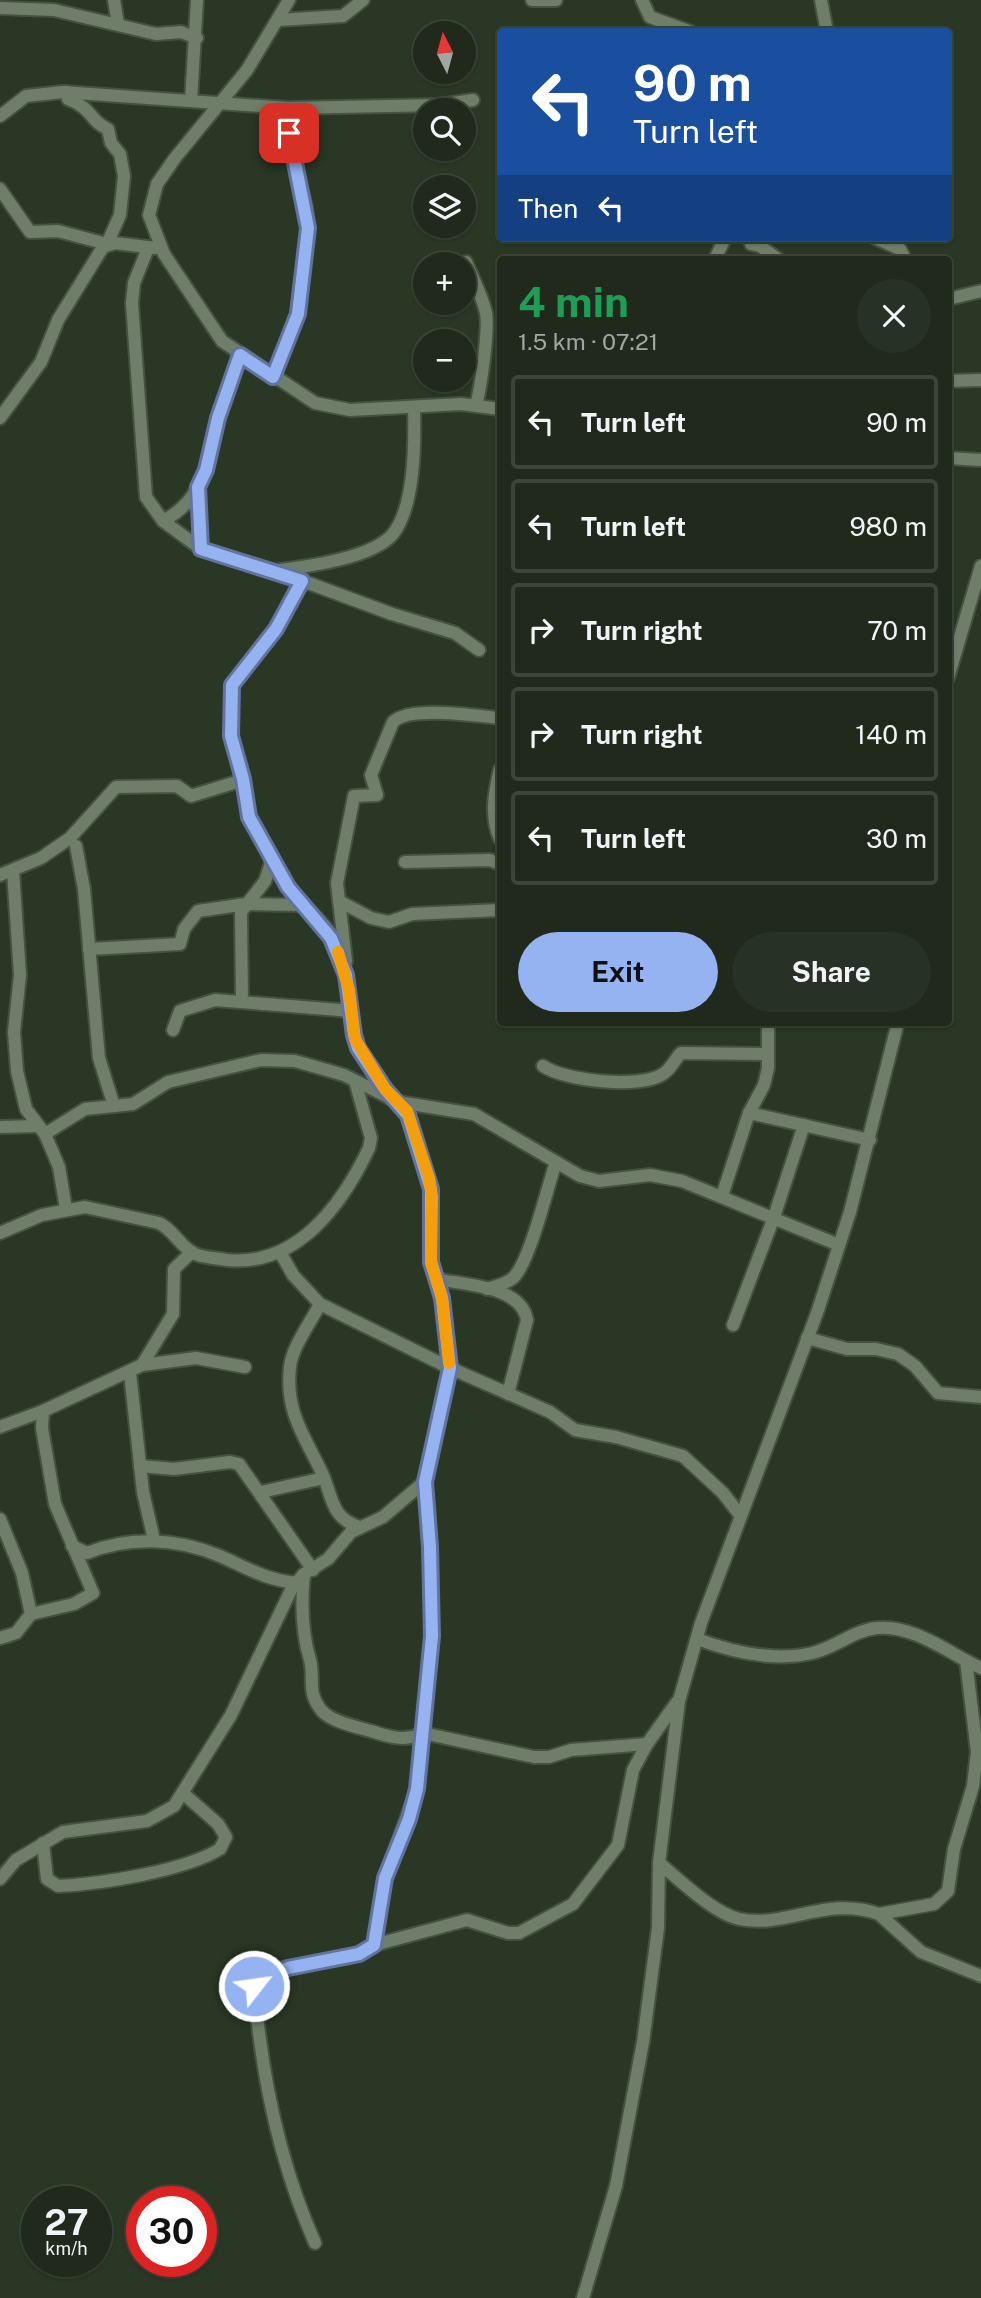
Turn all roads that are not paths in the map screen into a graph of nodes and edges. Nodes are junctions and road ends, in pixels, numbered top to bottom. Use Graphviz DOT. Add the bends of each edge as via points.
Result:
graph roads {
  1 [pos="114,0"];
  2 [pos="197,0"];
  3 [pos="289,0"];
  4 [pos="363,0"];
  5 [pos="532,0"];
  6 [pos="556,0"];
  7 [pos="642,0"];
  8 [pos="821,0"];
  9 [pos="31,4"];
  10 [pos="0,8"];
  11 [pos="278,20"];
  12 [pos="118,24"];
  13 [pos="680,28"];
  14 [pos="826,28"];
  15 [pos="197,38"];
  16 [pos="67,92"];
  17 [pos="191,101"];
  18 [pos="220,105"];
  19 [pos="413,106"];
  20 [pos="288,108"];
  21 [pos="0,116"];
  22 [pos="0,189"];
  23 [pos="884,242"];
  24 [pos="107,244"];
  25 [pos="751,244"];
  26 [pos="148,248"];
  27 [pos="162,249"];
  28 [pos="774,256"];
  29 [pos="904,256"];
  30 [pos="476,284"];
  31 [pos="981,291"];
  32 [pos="952,298"];
  33 [pos="240,355"];
  34 [pos="273,377"];
  35 [pos="981,380"];
  36 [pos="952,381"];
  37 [pos="476,405"];
  38 [pos="497,408"];
  39 [pos="414,409"];
  40 [pos="0,418"];
  41 [pos="952,458"];
  42 [pos="981,460"];
  43 [pos="198,487"];
  44 [pos="163,522"];
  45 [pos="201,549"];
  46 [pos="981,566"];
  47 [pos="276,571"];
  48 [pos="302,581"];
  49 [pos="479,650"];
  50 [pos="952,664"];
  51 [pos="497,718"];
  52 [pos="243,779"];
  53 [pos="497,787"];
  54 [pos="497,832"];
  55 [pos="76,846"];
  56 [pos="405,862"];
  57 [pos="271,863"];
  58 [pos="497,863"];
  59 [pos="13,871"];
  60 [pos="0,875"];
  61 [pos="339,901"];
  62 [pos="246,904"];
  63 [pos="303,905"];
  64 [pos="497,910"];
  65 [pos="89,949"];
  66 [pos="346,975"];
  67 [pos="242,1002"];
  68 [pos="352,1011"];
  69 [pos="768,1026"];
  70 [pos="897,1026"];
  71 [pos="173,1030"];
  72 [pos="768,1054"];
  73 [pos="543,1066"];
  74 [pos="355,1080"];
  75 [pos="398,1102"];
  76 [pos="114,1106"];
  77 [pos="749,1113"];
  78 [pos="804,1125"];
  79 [pos="0,1127"];
  80 [pos="41,1130"];
  81 [pos="870,1140"];
  82 [pos="556,1162"];
  83 [pos="722,1196"];
  84 [pos="66,1209"];
  85 [pos="774,1217"];
  86 [pos="0,1233"];
  87 [pos="839,1245"];
  88 [pos="192,1252"];
  89 [pos="281,1252"];
  90 [pos="436,1279"];
  91 [pos="487,1289"];
  92 [pos="320,1304"];
  93 [pos="733,1325"];
  94 [pos="807,1338"];
  95 [pos="142,1365"];
  96 [pos="245,1367"];
  97 [pos="450,1368"];
  98 [pos="130,1373"];
  99 [pos="508,1394"];
  100 [pos="981,1397"];
  101 [pos="43,1411"];
  102 [pos="0,1427"];
  103 [pos="140,1466"];
  104 [pos="324,1478"];
  105 [pos="425,1482"];
  106 [pos="261,1492"];
  107 [pos="740,1515"];
  108 [pos="0,1519"];
  109 [pos="359,1527"];
  110 [pos="154,1540"];
  111 [pos="71,1546"];
  112 [pos="305,1576"];
  113 [pos="31,1614"];
  114 [pos="0,1638"];
  115 [pos="697,1639"];
  116 [pos="966,1661"];
  117 [pos="981,1668"];
  118 [pos="679,1701"];
  119 [pos="423,1733"];
  120 [pos="647,1744"];
  121 [pos="184,1794"];
  122 [pos="43,1843"];
  123 [pos="659,1863"];
  124 [pos="0,1879"];
  125 [pos="879,1914"];
  126 [pos="374,1945"];
  127 [pos="981,1976"];
  128 [pos="315,2243"];
  129 [pos="583,2298"];
  1 -- 12 [label="street"];
  2 -- 15 [label="street"];
  3 -- 11 [label="street"];
  4 -- 11 [label="street" via="344,16"];
  5 -- 6 [label="street"];
  7 -- 13 [label="street" via="650,17"];
  8 -- 14 [label="street"];
  9 -- 10 [label="street"];
  9 -- 12 [label="street"];
  11 -- 18 [label="street"];
  12 -- 15 [label="street"];
  15 -- 17 [label="street"];
  16 -- 17 [label="street"];
  16 -- 21 [label="street" via="26,96"];
  16 -- 24 [label="street" via="68,99 85,106 97,124 108,129 121,157 120,215"];
  17 -- 18 [label="street"];
  18 -- 20 [label="street"];
  18 -- 27 [label="street" via="175,158 153,193 149,215"];
  19 -- 20 [label="street"];
  20 -- 34 [label="street" via="308,228 298,314"];
  22 -- 24 [label="street" via="30,232 58,231"];
  23 -- 29 [label="street" via="900,249"];
  24 -- 26 [label="street"];
  24 -- 40 [label="street" via="80,280 41,362"];
  25 -- 28 [label="street"];
  26 -- 27 [label="street"];
  26 -- 44 [label="street" via="134,283 133,318 146,497"];
  27 -- 33 [label="street" via="216,334"];
  30 -- 37 [label="street" via="487,318"];
  31 -- 32 [label="street"];
  33 -- 34 [label="street"];
  33 -- 43 [label="street"];
  34 -- 39 [label="street" via="325,407"];
  35 -- 36 [label="street"];
  37 -- 38 [label="street"];
  37 -- 39 [label="street"];
  39 -- 47 [label="street" via="412,467 394,532 379,545 349,555"];
  41 -- 42 [label="street"];
  43 -- 44 [label="street" via="182,510"];
  43 -- 45 [label="street"];
  44 -- 45 [label="street"];
  45 -- 47 [label="street"];
  46 -- 50 [label="street"];
  47 -- 48 [label="street"];
  48 -- 49 [label="street" via="455,633"];
  48 -- 52 [label="street" via="276,629 230,689 231,736"];
  51 -- 61 [label="street" via="427,714 394,721 372,774 377,795 359,794 353,800 337,883"];
  52 -- 59 [label="street" via="191,796 177,786 116,787 70,838"];
  52 -- 63 [label="street" via="249,817"];
  53 -- 54 [label="street" via="493,810"];
  55 -- 65 [label="street"];
  56 -- 58 [label="street"];
  57 -- 62 [label="street" via="265,881"];
  59 -- 60 [label="street"];
  59 -- 80 [label="street" via="20,975 15,1058 26,1109"];
  61 -- 64 [label="street" via="389,922 412,914"];
  61 -- 66 [label="street"];
  62 -- 63 [label="street"];
  62 -- 65 [label="street" via="195,912 180,944"];
  62 -- 67 [label="street" via="241,920"];
  63 -- 66 [label="street" via="327,931"];
  65 -- 76 [label="street" via="99,1058"];
  66 -- 68 [label="street"];
  67 -- 68 [label="street"];
  67 -- 71 [label="street" via="196,1004 180,1011"];
  68 -- 75 [label="street" via="358,1048"];
  69 -- 72 [label="street"];
  70 -- 81 [label="street"];
  72 -- 73 [label="street" via="681,1054 660,1076 628,1083"];
  72 -- 77 [label="street" via="764,1084"];
  74 -- 75 [label="street"];
  74 -- 76 [label="street" via="312,1064 261,1060 165,1083 136,1103"];
  74 -- 89 [label="street" via="372,1138 369,1148 324,1219 303,1240"];
  75 -- 82 [label="street" via="474,1114"];
  75 -- 90 [label="street" via="407,1111 431,1189 431,1262"];
  76 -- 80 [label="street" via="89,1107"];
  77 -- 78 [label="street"];
  77 -- 83 [label="street"];
  78 -- 81 [label="street"];
  78 -- 85 [label="street"];
  79 -- 80 [label="street"];
  80 -- 84 [label="street" via="59,1167"];
  81 -- 87 [label="street"];
  82 -- 83 [label="street" via="595,1181 653,1175"];
  82 -- 91 [label="street" via="517,1272"];
  83 -- 85 [label="street"];
  84 -- 86 [label="street"];
  84 -- 88 [label="street" via="96,1207 159,1223"];
  85 -- 87 [label="street"];
  85 -- 93 [label="street"];
  87 -- 94 [label="street"];
  88 -- 89 [label="street" via="251,1261"];
  88 -- 95 [label="street" via="174,1269 173,1317"];
  89 -- 92 [label="street" via="293,1275"];
  90 -- 91 [label="street"];
  90 -- 97 [label="street"];
  91 -- 99 [label="street" via="515,1300 526,1315"];
  92 -- 97 [label="street"];
  92 -- 104 [label="street" via="292,1359 290,1387 297,1429"];
  94 -- 100 [label="street" via="847,1349 898,1354 938,1393"];
  94 -- 107 [label="street"];
  95 -- 96 [label="street" via="195,1358"];
  95 -- 98 [label="street"];
  97 -- 99 [label="street"];
  97 -- 105 [label="street"];
  98 -- 101 [label="street"];
  98 -- 103 [label="street"];
  99 -- 107 [label="street" via="551,1412 575,1430 683,1456"];
  101 -- 102 [label="street"];
  101 -- 111 [label="street" via="55,1504"];
  103 -- 106 [label="street" via="174,1469 230,1462 239,1464"];
  103 -- 110 [label="street"];
  104 -- 106 [label="street"];
  104 -- 109 [label="street" via="337,1514"];
  105 -- 109 [label="street" via="383,1517"];
  105 -- 119 [label="street" via="433,1620"];
  106 -- 112 [label="street"];
  107 -- 115 [label="street"];
  108 -- 113 [label="street" via="22,1573"];
  109 -- 112 [label="street"];
  110 -- 111 [label="street" via="110,1544 87,1553"];
  110 -- 112 [label="street" via="219,1556 264,1578"];
  111 -- 113 [label="street" via="93,1594 74,1604"];
  112 -- 119 [label="street" via="303,1635 310,1660 310,1687 322,1711 393,1738 410,1739"];
  112 -- 121 [label="street" via="279,1610 231,1715"];
  113 -- 114 [label="street" via="16,1633"];
  115 -- 116 [label="street" via="739,1652 812,1653 862,1632 889,1628"];
  115 -- 118 [label="street"];
  116 -- 117 [label="street"];
  116 -- 125 [label="street" via="976,1765 948,1891 934,1904"];
  118 -- 120 [label="street"];
  118 -- 123 [label="street"];
  119 -- 120 [label="street" via="543,1757"];
  119 -- 126 [label="street" via="417,1789 385,1878"];
  120 -- 126 [label="street" via="633,1770 618,1845 573,1904 516,1934 467,1920"];
  121 -- 122 [label="street" via="158,1817 72,1830"];
  121 -- 122 [label="street" via="226,1837 220,1849 199,1860 58,1886 47,1879"];
  122 -- 124 [label="street" via="8,1866"];
  123 -- 125 [label="street" via="738,1919 835,1907"];
  123 -- 129 [label="street" via="658,1928 630,2124"];
  125 -- 127 [label="street" via="921,1952"];
  126 -- 128 [label="street" via="359,1954 288,1968 254,1983 275,2130"];
}
